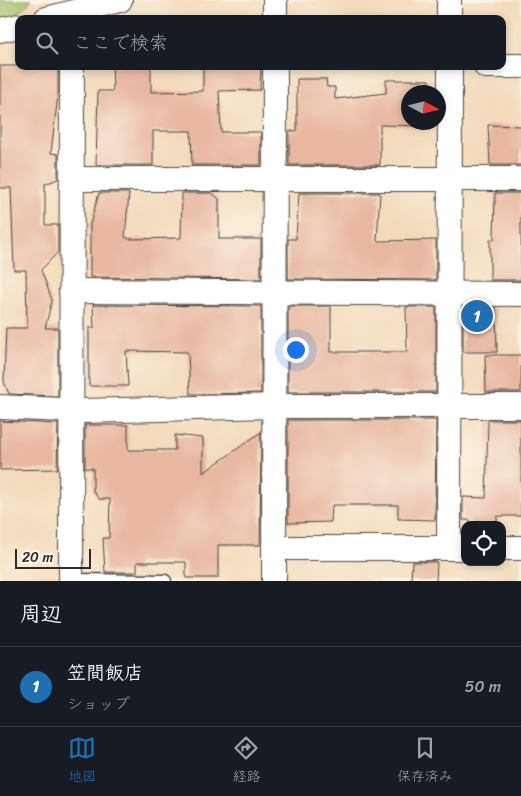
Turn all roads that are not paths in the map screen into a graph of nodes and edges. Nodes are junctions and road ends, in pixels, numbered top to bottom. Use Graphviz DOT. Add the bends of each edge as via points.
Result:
graph roads {
  1 [pos="120,0"];
  2 [pos="275,0"];
  3 [pos="449,0"];
  4 [pos="72,15"];
  5 [pos="275,15"];
  6 [pos="449,15"];
  7 [pos="15,27"];
  8 [pos="0,30"];
  9 [pos="506,66"];
  10 [pos="521,66"];
  11 [pos="72,70"];
  12 [pos="275,70"];
  13 [pos="450,70"];
  14 [pos="72,179"];
  15 [pos="275,179"];
  16 [pos="449,179"];
  17 [pos="521,179"];
  18 [pos="72,291"];
  19 [pos="274,292"];
  20 [pos="449,293"];
  21 [pos="521,294"];
  22 [pos="274,406"];
  23 [pos="449,406"];
  24 [pos="521,406"];
  25 [pos="0,407"];
  26 [pos="71,409"];
  27 [pos="274,548"];
  28 [pos="457,548"];
  29 [pos="506,548"];
  30 [pos="521,548"];
  31 [pos="71,581"];
  32 [pos="165,581"];
  33 [pos="274,581"];
  1 -- 4 [label="street"];
  2 -- 5 [label="street"];
  3 -- 6 [label="street"];
  7 -- 8 [label="street"];
  9 -- 10 [label="street"];
  11 -- 14 [label="street"];
  12 -- 15 [label="street"];
  13 -- 16 [label="street"];
  14 -- 15 [label="street"];
  14 -- 18 [label="street"];
  15 -- 16 [label="street"];
  15 -- 19 [label="street"];
  16 -- 17 [label="street"];
  16 -- 20 [label="street"];
  18 -- 19 [label="street"];
  18 -- 26 [label="street"];
  19 -- 20 [label="street"];
  19 -- 22 [label="street"];
  20 -- 21 [label="street"];
  20 -- 23 [label="street"];
  22 -- 23 [label="street"];
  22 -- 26 [label="street"];
  22 -- 27 [label="street"];
  23 -- 24 [label="street"];
  23 -- 28 [label="street"];
  25 -- 26 [label="street"];
  26 -- 31 [label="street"];
  27 -- 28 [label="street"];
  27 -- 33 [label="street"];
  29 -- 30 [label="street"];
  31 -- 32 [label="lane"];
}
